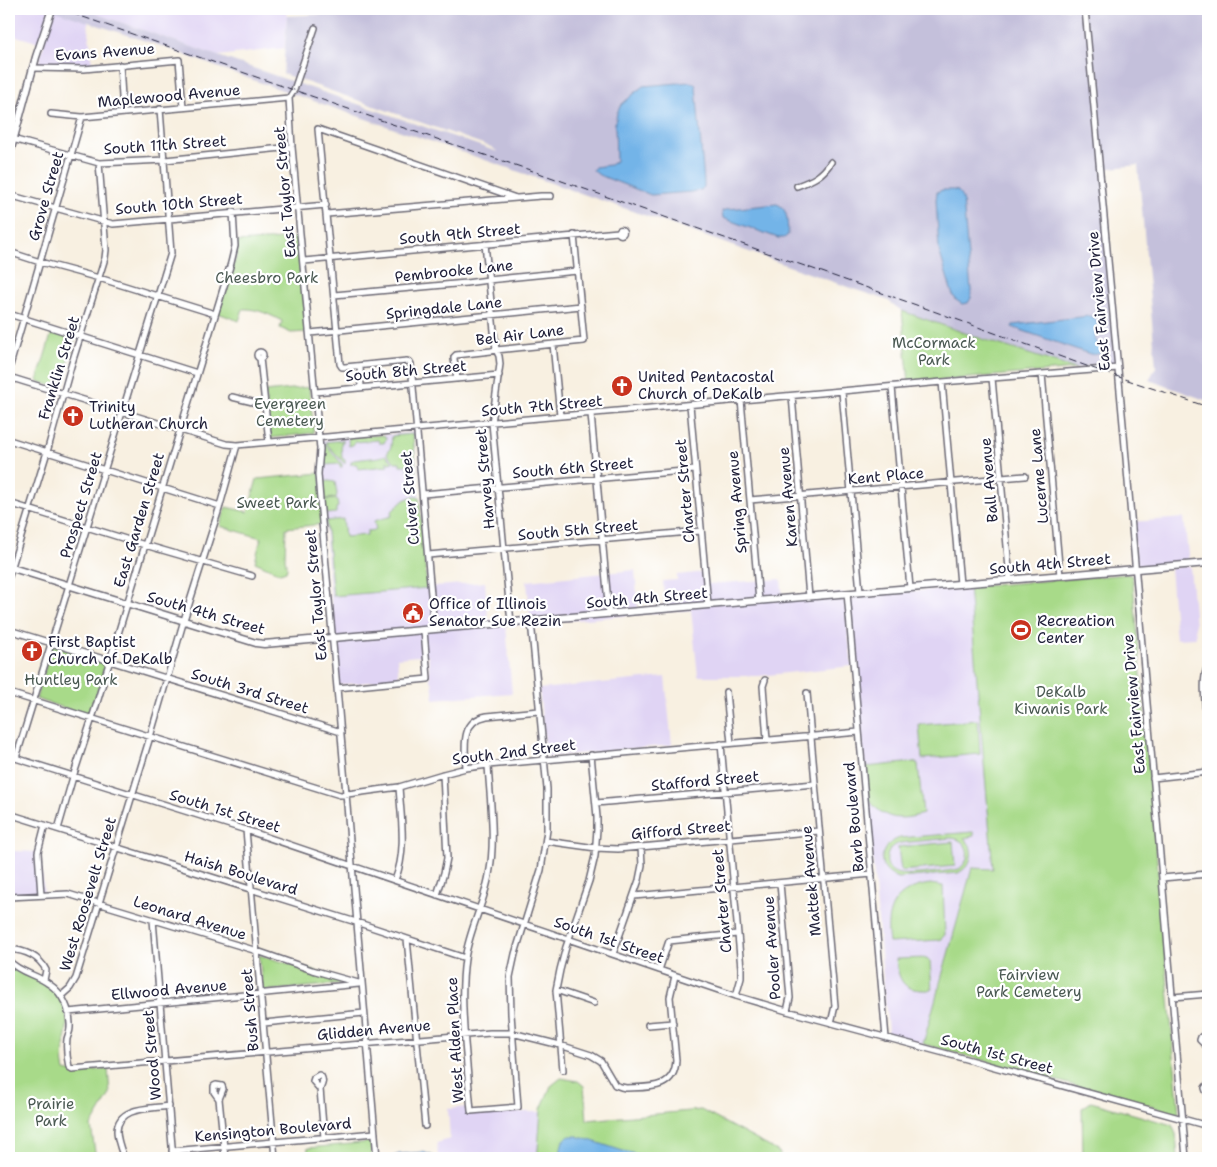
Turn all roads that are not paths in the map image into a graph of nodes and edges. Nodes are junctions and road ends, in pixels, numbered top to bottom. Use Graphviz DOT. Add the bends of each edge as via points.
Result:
graph roads {
  1 [pos="52,9"];
  2 [pos="1085,9"];
  3 [pos="315,28"];
  4 [pos="120,65"];
  5 [pos="33,68"];
  6 [pos="289,98"];
  7 [pos="182,107"];
  8 [pos="160,109"];
  9 [pos="123,113"];
  10 [pos="51,114"];
  11 [pos="82,117"];
  12 [pos="11,138"];
  13 [pos="292,147"];
  14 [pos="72,155"];
  15 [pos="9,156"];
  16 [pos="164,160"];
  17 [pos="831,162"];
  18 [pos="98,163"];
  19 [pos="797,186"];
  20 [pos="9,195"];
  21 [pos="551,196"];
  22 [pos="516,198"];
  23 [pos="326,204"];
  24 [pos="298,207"];
  25 [pos="56,208"];
  26 [pos="233,212"];
  27 [pos="327,214"];
  28 [pos="168,218"];
  29 [pos="103,221"];
  30 [pos="618,232"];
  31 [pos="574,235"];
  32 [pos="485,244"];
  33 [pos="9,252"];
  34 [pos="331,258"];
  35 [pos="304,261"];
  36 [pos="40,262"];
  37 [pos="577,271"];
  38 [pos="99,278"];
  39 [pos="488,280"];
  40 [pos="334,295"];
  41 [pos="158,297"];
  42 [pos="581,306"];
  43 [pos="9,314"];
  44 [pos="215,314"];
  45 [pos="492,316"];
  46 [pos="24,318"];
  47 [pos="337,331"];
  48 [pos="310,333"];
  49 [pos="81,336"];
  50 [pos="553,344"];
  51 [pos="496,350"];
  52 [pos="139,355"];
  53 [pos="260,358"];
  54 [pos="360,366"];
  55 [pos="1118,368"];
  56 [pos="9,369"];
  57 [pos="197,373"];
  58 [pos="1042,374"];
  59 [pos="499,375"];
  60 [pos="9,377"];
  61 [pos="992,378"];
  62 [pos="457,379"];
  63 [pos="942,382"];
  64 [pos="412,383"];
  65 [pos="362,387"];
  66 [pos="892,387"];
  67 [pos="315,392"];
  68 [pos="842,392"];
  69 [pos="63,394"];
  70 [pos="792,396"];
  71 [pos="232,397"];
  72 [pos="741,400"];
  73 [pos="265,405"];
  74 [pos="690,405"];
  75 [pos="122,412"];
  76 [pos="591,414"];
  77 [pos="560,416"];
  78 [pos="492,423"];
  79 [pos="417,428"];
  80 [pos="180,430"];
  81 [pos="319,438"];
  82 [pos="9,440"];
  83 [pos="268,442"];
  84 [pos="237,445"];
  85 [pos="47,452"];
  86 [pos="105,470"];
  87 [pos="695,470"];
  88 [pos="1025,476"];
  89 [pos="1001,478"];
  90 [pos="596,479"];
  91 [pos="951,483"];
  92 [pos="498,487"];
  93 [pos="162,488"];
  94 [pos="901,488"];
  95 [pos="851,492"];
  96 [pos="423,494"];
  97 [pos="800,496"];
  98 [pos="750,500"];
  99 [pos="9,503"];
  100 [pos="220,506"];
  101 [pos="29,509"];
  102 [pos="88,527"];
  103 [pos="701,531"];
  104 [pos="602,540"];
  105 [pos="145,545"];
  106 [pos="504,549"];
  107 [pos="428,555"];
  108 [pos="203,562"];
  109 [pos="1208,563"];
  110 [pos="10,567"];
  111 [pos="1135,570"];
  112 [pos="9,576"];
  113 [pos="252,576"];
  114 [pos="1060,576"];
  115 [pos="1010,580"];
  116 [pos="960,584"];
  117 [pos="70,585"];
  118 [pos="910,588"];
  119 [pos="860,592"];
  120 [pos="848,593"];
  121 [pos="809,596"];
  122 [pos="759,601"];
  123 [pos="127,604"];
  124 [pos="708,605"];
  125 [pos="609,614"];
  126 [pos="184,620"];
  127 [pos="531,621"];
  128 [pos="511,623"];
  129 [pos="434,629"];
  130 [pos="9,630"];
  131 [pos="424,630"];
  132 [pos="332,638"];
  133 [pos="52,643"];
  134 [pos="109,661"];
  135 [pos="1208,666"];
  136 [pos="167,678"];
  137 [pos="765,680"];
  138 [pos="337,688"];
  139 [pos="726,692"];
  140 [pos="807,693"];
  141 [pos="9,694"];
  142 [pos="34,701"];
  143 [pos="540,711"];
  144 [pos="92,719"];
  145 [pos="1208,731"];
  146 [pos="341,732"];
  147 [pos="859,732"];
  148 [pos="812,736"];
  149 [pos="150,737"];
  150 [pos="768,740"];
  151 [pos="731,743"];
  152 [pos="721,744"];
  153 [pos="591,755"];
  154 [pos="9,756"];
  155 [pos="16,758"];
  156 [pos="544,760"];
  157 [pos="488,765"];
  158 [pos="466,768"];
  159 [pos="1208,772"];
  160 [pos="442,774"];
  161 [pos="73,777"];
  162 [pos="1153,778"];
  163 [pos="815,784"];
  164 [pos="399,787"];
  165 [pos="725,792"];
  166 [pos="346,794"];
  167 [pos="132,795"];
  168 [pos="596,803"];
  169 [pos="9,814"];
  170 [pos="45,825"];
  171 [pos="58,829"];
  172 [pos="246,830"];
  173 [pos="819,831"];
  174 [pos="729,839"];
  175 [pos="546,841"];
  176 [pos="115,847"];
  177 [pos="641,847"];
  178 [pos="596,848"];
  179 [pos="352,865"];
  180 [pos="872,874"];
  181 [pos="1208,874"];
  182 [pos="1162,878"];
  183 [pos="824,879"];
  184 [pos="395,880"];
  185 [pos="780,883"];
  186 [pos="733,886"];
  187 [pos="252,889"];
  188 [pos="41,895"];
  189 [pos="437,895"];
  190 [pos="634,896"];
  191 [pos="9,897"];
  192 [pos="98,902"];
  193 [pos="480,909"];
  194 [pos="153,920"];
  195 [pos="356,922"];
  196 [pos="524,924"];
  197 [pos="737,934"];
  198 [pos="407,939"];
  199 [pos="569,940"];
  200 [pos="9,949"];
  201 [pos="257,951"];
  202 [pos="613,954"];
  203 [pos="465,958"];
  204 [pos="9,961"];
  205 [pos="659,970"];
  206 [pos="675,976"];
  207 [pos="44,980"];
  208 [pos="362,984"];
  209 [pos="556,990"];
  210 [pos="261,994"];
  211 [pos="1208,994"];
  212 [pos="61,996"];
  213 [pos="736,996"];
  214 [pos="1173,997"];
  215 [pos="160,1003"];
  216 [pos="594,1003"];
  217 [pos="787,1011"];
  218 [pos="68,1012"];
  219 [pos="364,1013"];
  220 [pos="264,1023"];
  221 [pos="673,1023"];
  222 [pos="832,1023"];
  223 [pos="648,1025"];
  224 [pos="512,1033"];
  225 [pos="465,1035"];
  226 [pos="1208,1036"];
  227 [pos="886,1038"];
  228 [pos="417,1039"];
  229 [pos="366,1043"];
  230 [pos="1208,1043"];
  231 [pos="560,1045"];
  232 [pos="267,1052"];
  233 [pos="165,1061"];
  234 [pos="563,1070"];
  235 [pos="1208,1084"];
  236 [pos="320,1089"];
  237 [pos="1208,1093"];
  238 [pos="219,1099"];
  239 [pos="169,1106"];
  240 [pos="1183,1119"];
  241 [pos="425,1126"];
  242 [pos="1208,1126"];
  243 [pos="375,1132"];
  244 [pos="324,1138"];
  245 [pos="274,1142"];
  246 [pos="224,1147"];
  247 [pos="172,1151"];
  248 [pos="377,1156"];
  249 [pos="124,1158"];
  250 [pos="173,1158"];
  251 [pos="225,1158"];
  252 [pos="275,1158"];
  253 [pos="1186,1158"];
  1 -- 5 [label="main road"];
  2 -- 55 [label="street, East Fairview Drive"];
  3 -- 6 [label="street, East Taylor Street" via="296,87"];
  4 -- 5 [label="street, Evans Avenue" via="84,69"];
  4 -- 7 [label="street, Evans Avenue" via="178,60"];
  4 -- 9 [label="street"];
  5 -- 12 [label="main road"];
  6 -- 7 [label="street, Maplewood Avenue"];
  6 -- 13 [label="street, East Taylor Street"];
  7 -- 8 [label="street, Maplewood Avenue"];
  8 -- 9 [label="street, Maplewood Avenue"];
  8 -- 16 [label="street, Prospect Street"];
  9 -- 11 [label="street, Maplewood Avenue"];
  10 -- 11 [label="street, Maplewood Avenue"];
  11 -- 14 [label="street, Grove Street"];
  12 -- 14 [label="street, South 11th Street"];
  12 -- 15 [label="main road"];
  13 -- 16 [label="street, South 11th Street"];
  13 -- 24 [label="street, East Taylor Street"];
  14 -- 18 [label="street, South 11th Street"];
  14 -- 25 [label="street, Grove Street"];
  16 -- 18 [label="street, South 11th Street"];
  16 -- 28 [label="street, Prospect Street"];
  17 -- 19 [label="street" via="814,179"];
  18 -- 29 [label="street, Franklin Street"];
  20 -- 25 [label="street, South 10th Street"];
  21 -- 22 [label="street"];
  22 -- 23 [label="street" via="318,129"];
  22 -- 27 [label="street"];
  23 -- 24 [label="street, South 10th Street"];
  23 -- 27 [label="street"];
  24 -- 26 [label="street, South 10th Street"];
  24 -- 35 [label="street, East Taylor Street"];
  25 -- 29 [label="street, South 10th Street"];
  25 -- 36 [label="street, Grove Street"];
  26 -- 28 [label="street, South 10th Street"];
  26 -- 44 [label="street, East Garden Street" via="235,246"];
  27 -- 34 [label="street"];
  28 -- 29 [label="street, South 10th Street" via="113,224"];
  28 -- 41 [label="street, Prospect Street" via="171,253"];
  29 -- 38 [label="street, Franklin Street" via="106,254"];
  30 -- 31 [label="street, South 9th Street"];
  31 -- 32 [label="street, South 9th Street"];
  31 -- 37 [label="street"];
  32 -- 34 [label="street, South 9th Street"];
  32 -- 39 [label="street, Harvey Street"];
  33 -- 36 [label="street"];
  34 -- 35 [label="street, South 9th Street"];
  34 -- 40 [label="street"];
  35 -- 48 [label="street, East Taylor Street"];
  36 -- 38 [label="street"];
  36 -- 46 [label="street, Grove Street"];
  37 -- 39 [label="street, Pembrooke Lane"];
  37 -- 42 [label="street"];
  38 -- 41 [label="street"];
  38 -- 49 [label="street, Franklin Street"];
  39 -- 40 [label="street, Pembrooke Lane"];
  39 -- 45 [label="street, Harvey Street"];
  40 -- 47 [label="street"];
  41 -- 44 [label="street"];
  41 -- 52 [label="street, Prospect Street"];
  42 -- 45 [label="street, Springdale Lane"];
  42 -- 50 [label="street, Bel Air Lane" via="584,340"];
  43 -- 46 [label="street"];
  44 -- 57 [label="street, East Garden Street"];
  45 -- 47 [label="street, Springdale Lane"];
  45 -- 51 [label="street, Harvey Street"];
  46 -- 49 [label="street"];
  46 -- 56 [label="street, Grove Street"];
  47 -- 48 [label="street, Springdale Lane"];
  47 -- 54 [label="street" via="339,363 342,367"];
  48 -- 67 [label="street, East Taylor Street"];
  49 -- 52 [label="street"];
  49 -- 69 [label="street, Franklin Street"];
  50 -- 51 [label="street, Bel Air Lane"];
  50 -- 77 [label="street"];
  51 -- 59 [label="street, Harvey Street" via="500,360"];
  51 -- 62 [label="street, Bel Air Lane" via="455,356"];
  52 -- 57 [label="street"];
  52 -- 75 [label="street, Prospect Street"];
  53 -- 73 [label="street"];
  54 -- 64 [label="street, Culver Street" via="407,361 411,364"];
  54 -- 65 [label="street"];
  55 -- 58 [label="street, South 7th Street"];
  55 -- 111 [label="street, East Fairview Drive"];
  57 -- 80 [label="street, East Garden Street"];
  58 -- 61 [label="street, South 7th Street"];
  58 -- 114 [label="street, Lucerne Lane"];
  59 -- 62 [label="street, South 8th Street"];
  59 -- 78 [label="street, Harvey Street"];
  60 -- 69 [label="street, South 7th Street"];
  61 -- 63 [label="street, South 7th Street"];
  61 -- 89 [label="street, Ball Avenue"];
  62 -- 64 [label="street, South 8th Street"];
  63 -- 66 [label="street, South 7th Street"];
  63 -- 91 [label="street"];
  64 -- 65 [label="street, South 8th Street"];
  64 -- 79 [label="street, Culver Street"];
  65 -- 67 [label="street, South 8th Street"];
  66 -- 68 [label="street, South 7th Street"];
  66 -- 94 [label="street"];
  67 -- 81 [label="street, East Taylor Street"];
  68 -- 70 [label="street, South 7th Street"];
  68 -- 95 [label="street"];
  69 -- 75 [label="street, South 7th Street"];
  69 -- 85 [label="street, Franklin Street"];
  70 -- 72 [label="street, South 7th Street"];
  70 -- 97 [label="street, Karen Avenue"];
  71 -- 73 [label="street"];
  72 -- 74 [label="street, South 7th Street"];
  72 -- 98 [label="street, Spring Avenue"];
  73 -- 83 [label="street"];
  74 -- 76 [label="street, South 7th Street"];
  74 -- 87 [label="street, Charter Street"];
  75 -- 80 [label="street, South 7th Street"];
  75 -- 86 [label="street, Prospect Street"];
  76 -- 77 [label="street, South 7th Street"];
  76 -- 90 [label="street"];
  77 -- 78 [label="street, South 7th Street"];
  78 -- 79 [label="street, South 7th Street"];
  78 -- 92 [label="street, Harvey Street"];
  79 -- 81 [label="street, South 7th Street"];
  79 -- 96 [label="street, Culver Street"];
  80 -- 84 [label="street, South 7th Street"];
  80 -- 93 [label="street, East Garden Street"];
  81 -- 83 [label="street, South 7th Street"];
  81 -- 132 [label="street, East Taylor Street" via="318,474"];
  82 -- 85 [label="street"];
  83 -- 84 [label="street, South 7th Street"];
  84 -- 100 [label="street, West Roosevelt Street"];
  85 -- 86 [label="street"];
  85 -- 101 [label="street, Franklin Street"];
  86 -- 93 [label="street"];
  86 -- 102 [label="street, Prospect Street"];
  87 -- 90 [label="street, South 6th Street"];
  87 -- 103 [label="street, Charter Street"];
  88 -- 89 [label="street, Kent Place"];
  89 -- 91 [label="street, Kent Place"];
  89 -- 115 [label="street, Ball Avenue"];
  90 -- 92 [label="street, South 6th Street"];
  90 -- 104 [label="street"];
  91 -- 94 [label="street, Kent Place"];
  91 -- 116 [label="street"];
  92 -- 96 [label="street, South 6th Street"];
  92 -- 106 [label="street, Harvey Street"];
  93 -- 100 [label="street"];
  93 -- 105 [label="street, East Garden Street"];
  94 -- 95 [label="street, Kent Place"];
  94 -- 118 [label="street"];
  95 -- 97 [label="street, Kent Place"];
  95 -- 119 [label="street"];
  96 -- 107 [label="street, Culver Street"];
  97 -- 98 [label="street, Kent Place"];
  97 -- 121 [label="street, Karen Avenue"];
  98 -- 122 [label="street, Spring Avenue"];
  99 -- 101 [label="street"];
  100 -- 108 [label="street, West Roosevelt Street"];
  101 -- 102 [label="street"];
  101 -- 110 [label="street, Franklin Street"];
  102 -- 105 [label="street"];
  102 -- 117 [label="street, Prospect Street"];
  103 -- 104 [label="street, South 5th Street"];
  103 -- 124 [label="street, Charter Street"];
  104 -- 106 [label="street, South 5th Street"];
  104 -- 125 [label="street"];
  105 -- 108 [label="street"];
  105 -- 123 [label="street, East Garden Street"];
  106 -- 107 [label="street, South 5th Street"];
  106 -- 128 [label="street, Harvey Street"];
  107 -- 129 [label="street, Culver Street"];
  108 -- 113 [label="street"];
  108 -- 126 [label="street, West Roosevelt Street"];
  109 -- 111 [label="main road, South 4th Street"];
  110 -- 112 [label="street, Franklin Street"];
  110 -- 117 [label="main road, South 4th Street"];
  111 -- 114 [label="main road, South 4th Street"];
  111 -- 162 [label="street, East Fairview Drive"];
  114 -- 115 [label="main road, South 4th Street"];
  115 -- 116 [label="main road, South 4th Street"];
  116 -- 118 [label="main road, South 4th Street"];
  117 -- 123 [label="main road, South 4th Street"];
  117 -- 133 [label="street, Prospect Street"];
  118 -- 119 [label="main road, South 4th Street"];
  119 -- 120 [label="main road, South 4th Street"];
  120 -- 121 [label="main road, South 4th Street"];
  120 -- 147 [label="street, Barb Boulevard"];
  121 -- 122 [label="main road, South 4th Street"];
  122 -- 124 [label="main road, South 4th Street"];
  123 -- 126 [label="main road, South 4th Street"];
  123 -- 134 [label="street, East Garden Street"];
  124 -- 125 [label="main road, South 4th Street"];
  125 -- 127 [label="main road, South 4th Street"];
  126 -- 132 [label="main road, South 4th Street" via="260,644"];
  126 -- 136 [label="street, West Roosevelt Street"];
  127 -- 128 [label="main road, South 4th Street"];
  127 -- 143 [label="street"];
  128 -- 129 [label="main road, South 4th Street"];
  129 -- 131 [label="main road, South 4th Street"];
  130 -- 133 [label="street, South 3rd Street"];
  131 -- 132 [label="main road, South 4th Street"];
  131 -- 138 [label="street" via="428,679"];
  132 -- 138 [label="street, East Taylor Street"];
  133 -- 134 [label="street, South 3rd Street"];
  133 -- 142 [label="street, Prospect Street"];
  134 -- 136 [label="street, South 3rd Street"];
  134 -- 144 [label="street, East Garden Street"];
  135 -- 145 [label="street" via="1204,680"];
  136 -- 146 [label="street, South 3rd Street"];
  136 -- 149 [label="street, West Roosevelt Street"];
  137 -- 150 [label="street"];
  138 -- 146 [label="street, East Taylor Street"];
  139 -- 151 [label="street"];
  140 -- 148 [label="street, Mattek Avenue"];
  141 -- 142 [label="street, South 2nd Street"];
  142 -- 144 [label="street, South 2nd Street"];
  142 -- 155 [label="street, Prospect Street"];
  143 -- 156 [label="street"];
  143 -- 158 [label="street" via="488,716 475,721 465,735"];
  144 -- 149 [label="street, South 2nd Street"];
  144 -- 161 [label="street, East Garden Street"];
  146 -- 166 [label="street, East Taylor Street"];
  147 -- 148 [label="street, South 2nd Street"];
  147 -- 180 [label="street, Barb Boulevard"];
  148 -- 150 [label="street, South 2nd Street"];
  148 -- 163 [label="street, Mattek Avenue"];
  149 -- 166 [label="street, South 2nd Street" via="340,795"];
  149 -- 167 [label="street, West Roosevelt Street"];
  150 -- 151 [label="street, South 2nd Street"];
  151 -- 152 [label="street, South 2nd Street"];
  152 -- 153 [label="street, South 2nd Street"];
  152 -- 165 [label="street, Charter Street"];
  153 -- 156 [label="street, South 2nd Street"];
  153 -- 168 [label="street"];
  154 -- 155 [label="street, South 1st Street"];
  155 -- 161 [label="street, South 1st Street"];
  156 -- 157 [label="street, South 2nd Street"];
  156 -- 175 [label="street" via="548,805"];
  157 -- 158 [label="street, South 2nd Street"];
  157 -- 193 [label="street, West Alden Place" via="492,855"];
  158 -- 160 [label="street, South 2nd Street"];
  159 -- 162 [label="street"];
  160 -- 164 [label="street, South 2nd Street"];
  160 -- 189 [label="street" via="447,854"];
  161 -- 167 [label="street, South 1st Street"];
  161 -- 171 [label="street, East Garden Street"];
  162 -- 182 [label="street, East Fairview Drive"];
  163 -- 165 [label="street, Stafford Street"];
  163 -- 173 [label="street, Mattek Avenue"];
  164 -- 166 [label="street, South 2nd Street"];
  164 -- 184 [label="street" via="402,850"];
  165 -- 168 [label="street, Stafford Street"];
  165 -- 174 [label="street, Charter Street"];
  166 -- 179 [label="street, East Taylor Street"];
  167 -- 172 [label="street, South 1st Street"];
  167 -- 176 [label="street, West Roosevelt Street"];
  168 -- 178 [label="street"];
  169 -- 170 [label="street, Haish Boulevard"];
  170 -- 171 [label="street, Haish Boulevard"];
  170 -- 188 [label="street" via="38,852"];
  171 -- 176 [label="street, Haish Boulevard"];
  172 -- 179 [label="street, South 1st Street"];
  172 -- 187 [label="street, Bush Street"];
  173 -- 174 [label="street, Gifford Street"];
  173 -- 183 [label="street, Mattek Avenue"];
  174 -- 177 [label="street, Gifford Street"];
  174 -- 186 [label="street, Charter Street"];
  175 -- 178 [label="street, Gifford Street"];
  175 -- 196 [label="street" via="541,870"];
  176 -- 187 [label="street, Haish Boulevard"];
  176 -- 192 [label="street, West Roosevelt Street"];
  177 -- 178 [label="street, Gifford Street"];
  177 -- 190 [label="street" via="641,869"];
  178 -- 199 [label="street" via="589,881"];
  179 -- 184 [label="street, South 1st Street"];
  179 -- 195 [label="street, East Taylor Street"];
  180 -- 183 [label="street"];
  180 -- 227 [label="street, Barb Boulevard"];
  181 -- 182 [label="street"];
  182 -- 214 [label="street, East Fairview Drive"];
  183 -- 185 [label="street"];
  183 -- 222 [label="street, Mattek Avenue" via="835,1006"];
  184 -- 189 [label="street, South 1st Street"];
  185 -- 186 [label="street"];
  185 -- 217 [label="street, Pooler Avenue" via="790,995"];
  186 -- 190 [label="street"];
  186 -- 197 [label="street, Charter Street"];
  187 -- 195 [label="street, Haish Boulevard"];
  187 -- 201 [label="street, Bush Street"];
  188 -- 191 [label="street, Leonard Avenue"];
  188 -- 192 [label="street, Leonard Avenue" via="68,894"];
  189 -- 193 [label="street, South 1st Street"];
  190 -- 202 [label="street"];
  192 -- 194 [label="street, Leonard Avenue"];
  192 -- 212 [label="street, West Roosevelt Street" via="75,981"];
  193 -- 196 [label="street, South 1st Street"];
  193 -- 203 [label="street, West Alden Place"];
  194 -- 201 [label="street, Leonard Avenue"];
  194 -- 215 [label="street, Wood Street"];
  195 -- 198 [label="street, Haish Boulevard"];
  195 -- 208 [label="street, East Taylor Street"];
  196 -- 199 [label="street, South 1st Street"];
  196 -- 224 [label="street" via="510,977"];
  197 -- 205 [label="street" via="669,941"];
  197 -- 213 [label="street, Charter Street" via="741,973"];
  198 -- 203 [label="street, Haish Boulevard"];
  198 -- 228 [label="street"];
  199 -- 202 [label="street, South 1st Street"];
  199 -- 209 [label="street"];
  200 -- 207 [label="street" via="26,952 40,962 46,968"];
  201 -- 208 [label="street, Leonard Avenue"];
  201 -- 210 [label="street, Bush Street"];
  202 -- 205 [label="street, South 1st Street"];
  203 -- 225 [label="street, West Alden Place" via="462,992"];
  204 -- 207 [label="street" via="23,972"];
  205 -- 206 [label="street, South 1st Street"];
  206 -- 213 [label="street, South 1st Street"];
  206 -- 221 [label="street" via="670,994"];
  207 -- 212 [label="street"];
  208 -- 210 [label="street, Ellwood Avenue"];
  208 -- 219 [label="street, East Taylor Street"];
  209 -- 216 [label="street"];
  209 -- 231 [label="street"];
  210 -- 215 [label="street, Ellwood Avenue"];
  210 -- 220 [label="street, Bush Street"];
  211 -- 214 [label="street"];
  212 -- 218 [label="street"];
  213 -- 217 [label="street, South 1st Street"];
  214 -- 240 [label="street, East Fairview Drive"];
  215 -- 218 [label="street, Ellwood Avenue"];
  215 -- 233 [label="street, Wood Street"];
  217 -- 222 [label="street, South 1st Street"];
  218 -- 233 [label="street, Glidden Avenue" via="70,1068"];
  219 -- 220 [label="street"];
  219 -- 229 [label="street, East Taylor Street"];
  220 -- 232 [label="street, Bush Street"];
  221 -- 223 [label="street"];
  221 -- 231 [label="street, Glidden Avenue" via="674,1069 667,1081 652,1086 616,1086 599,1060"];
  222 -- 227 [label="street, South 1st Street"];
  224 -- 225 [label="street, Glidden Avenue"];
  224 -- 225 [label="street, West Alden Place" via="518,1107 471,1111"];
  224 -- 231 [label="street, Glidden Avenue"];
  225 -- 228 [label="street, Glidden Avenue"];
  226 -- 230 [label="street" via="1200,1039 1204,1044"];
  227 -- 240 [label="street, South 1st Street"];
  228 -- 229 [label="street, Glidden Avenue"];
  228 -- 241 [label="street"];
  229 -- 232 [label="street, Glidden Avenue"];
  229 -- 243 [label="street, East Taylor Street"];
  231 -- 234 [label="street"];
  232 -- 233 [label="street, Glidden Avenue"];
  232 -- 245 [label="street, Bush Street"];
  233 -- 239 [label="street, Wood Street"];
  235 -- 237 [label="street" via="1205,1088"];
  236 -- 244 [label="street"];
  238 -- 246 [label="street"];
  239 -- 247 [label="street, Wood Street"];
  239 -- 249 [label="street" via="133,1110 123,1116 117,1131"];
  240 -- 242 [label="street, South 1st Street"];
  240 -- 253 [label="street, East Fairview Drive"];
  243 -- 244 [label="street, Kensington Boulevard"];
  243 -- 248 [label="street, East Taylor Street"];
  244 -- 245 [label="street, Kensington Boulevard"];
  245 -- 246 [label="street, Kensington Boulevard"];
  245 -- 252 [label="street, Bush Street"];
  246 -- 247 [label="street, Kensington Boulevard"];
  246 -- 251 [label="street"];
  247 -- 250 [label="street, Wood Street"];
}
